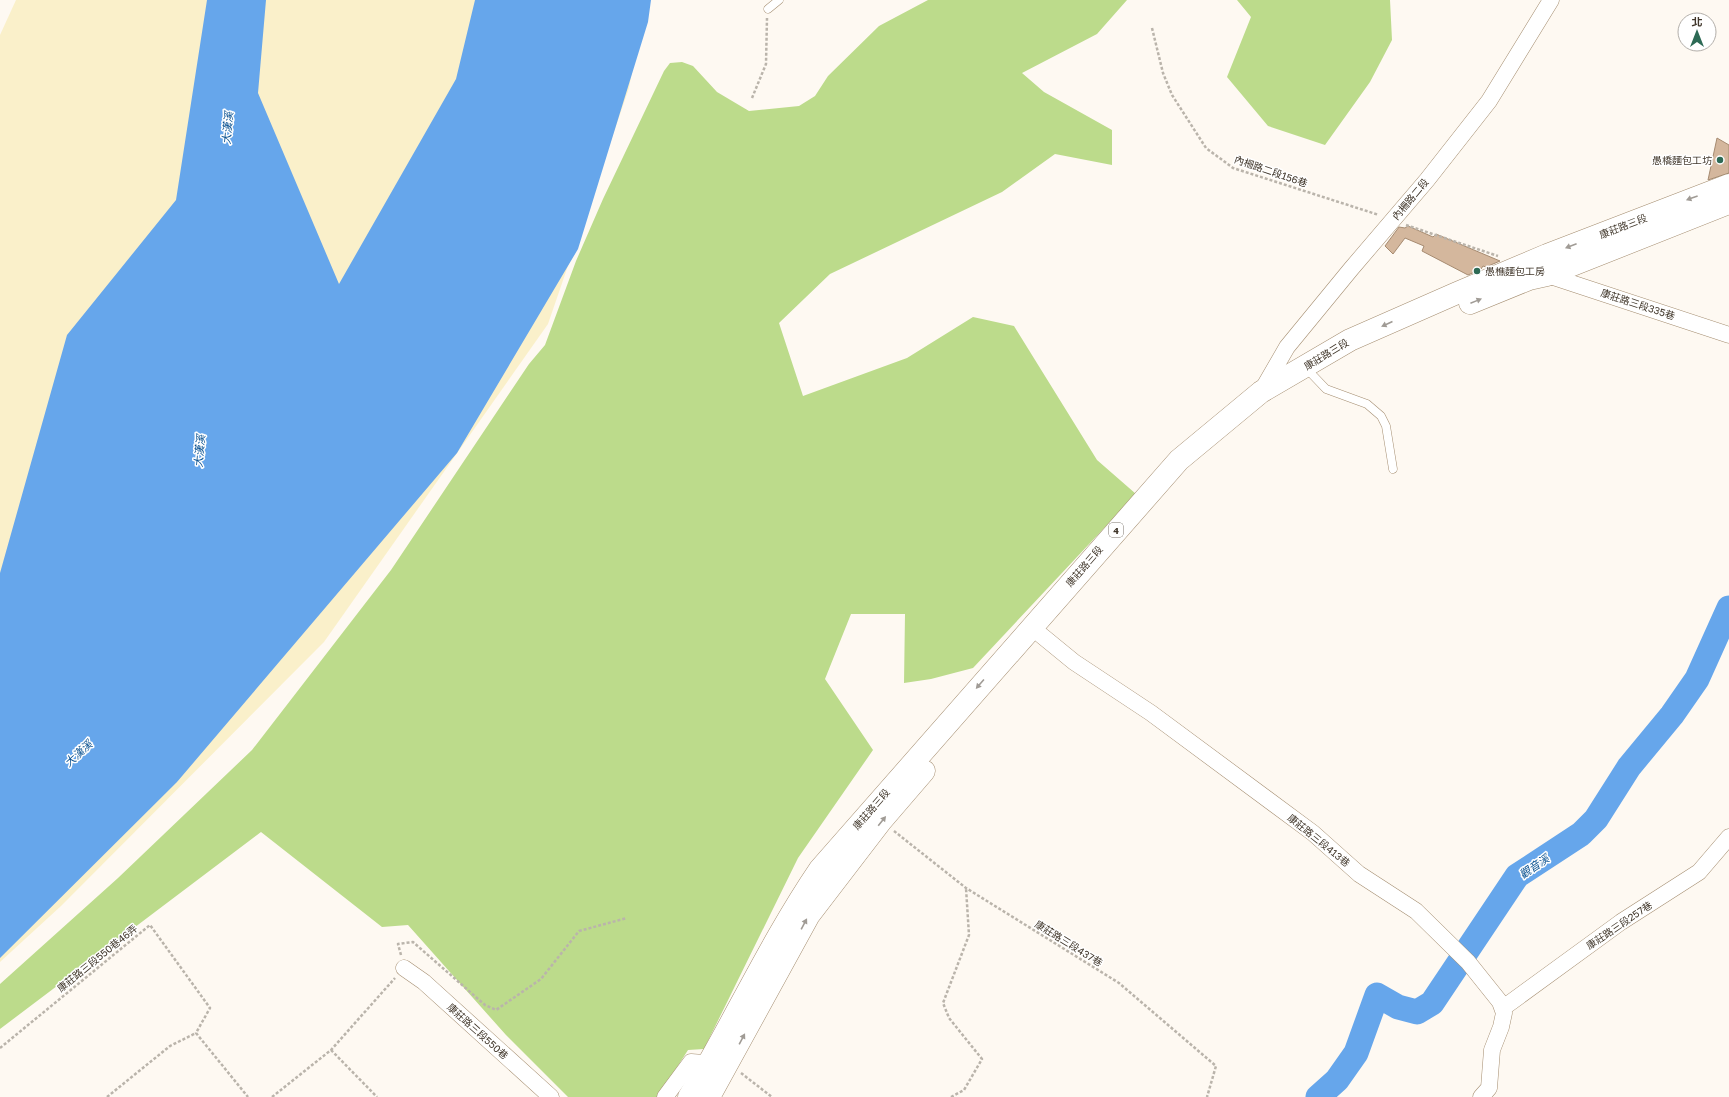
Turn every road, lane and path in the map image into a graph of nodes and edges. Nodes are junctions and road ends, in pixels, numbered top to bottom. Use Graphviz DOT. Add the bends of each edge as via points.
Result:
graph roads {
  1 [pos="779,0"];
  2 [pos="1551,0"];
  3 [pos="768,9"];
  4 [pos="1152,28"];
  5 [pos="752,98"];
  6 [pos="1729,185"];
  7 [pos="1729,203"];
  8 [pos="1393,220"];
  9 [pos="1522,265"];
  10 [pos="1547,275"];
  11 [pos="1729,335"];
  12 [pos="1309,371"];
  13 [pos="1261,392"];
  14 [pos="1393,470"];
  15 [pos="1041,635"];
  16 [pos="881,821"];
  17 [pos="1729,837"];
  18 [pos="966,888"];
  19 [pos="404,968"];
  20 [pos="1503,1008"];
  21 [pos="196,1033"];
  22 [pos="0,1048"];
  23 [pos="331,1050"];
  24 [pos="719,1064"];
  25 [pos="107,1097"];
  26 [pos="248,1097"];
  27 [pos="377,1097"];
  28 [pos="551,1097"];
  29 [pos="665,1097"];
  30 [pos="689,1097"];
  31 [pos="709,1097"];
  32 [pos="772,1097"];
  33 [pos="951,1097"];
  34 [pos="1207,1097"];
  35 [pos="1481,1097"];
  1 -- 3 [label="lane"];
  2 -- 8 [label="street, 內柵路二段" via="1488,101"];
  3 -- 5 [label="path" via="766,64"];
  4 -- 8 [label="path, 內柵路二段156巷" via="1163,73 1172,95 1206,148 1233,168"];
  6 -- 9 [label="main road, 康莊路三段 / 4, one-way"];
  7 -- 10 [label="main road, 康莊路三段 / 4"];
  8 -- 9 [label="path, 內柵路二段156巷"];
  8 -- 13 [label="street, 內柵路二段" via="1287,347"];
  9 -- 12 [label="main road, 康莊路三段 / 4, one-way" via="1350,340"];
  10 -- 11 [label="street, 康莊路三段335巷"];
  12 -- 10 [label="main road, 康莊路三段 / 4, one-way" via="1352,355 1447,312"];
  12 -- 13 [label="main road, 康莊路三段 / 4"];
  12 -- 14 [label="lane" via="1326,389 1367,404 1381,416 1386,426"];
  12 -- 15 [label="main road, 康莊路三段 / 4" via="1200,456 1166,491"];
  13 -- 24 [label="main road, 康莊路三段 / 4, one-way" via="1179,460 820,868 795,905"];
  16 -- 15 [label="main road, 康莊路三段 / 4, one-way"];
  15 -- 20 [label="street, 康莊路三段413巷" via="1074,662 1151,713 1313,833 1360,874 1416,911 1468,962"];
  16 -- 18 [label="path, 康莊路三段437巷"];
  24 -- 16 [label="main road, 康莊路三段 / 4, one-way" via="808,915"];
  17 -- 20 [label="street, 康莊路三段257巷" via="1700,872 1621,922"];
  18 -- 33 [label="path" via="969,935 943,1002 949,1018 982,1059 964,1090"];
  18 -- 34 [label="path, 康莊路三段437巷" via="1119,983 1216,1066"];
  19 -- 28 [label="street, 康莊路三段550巷" via="424,982"];
  20 -- 35 [label="street" via="1501,1027 1492,1050 1488,1088"];
  21 -- 22 [label="path, 康莊路三段550巷46弄" via="210,1008 150,925"];
  21 -- 25 [label="path" via="170,1046"];
  21 -- 26 [label="path"];
  23 -- 27 [label="path"];
  24 -- 29 [label="street" via="691,1062"];
  24 -- 30 [label="main road, 康莊路三段 / 4"];
  24 -- 31 [label="main road, 康莊路三段 / 4"];
  24 -- 32 [label="path"];
}
